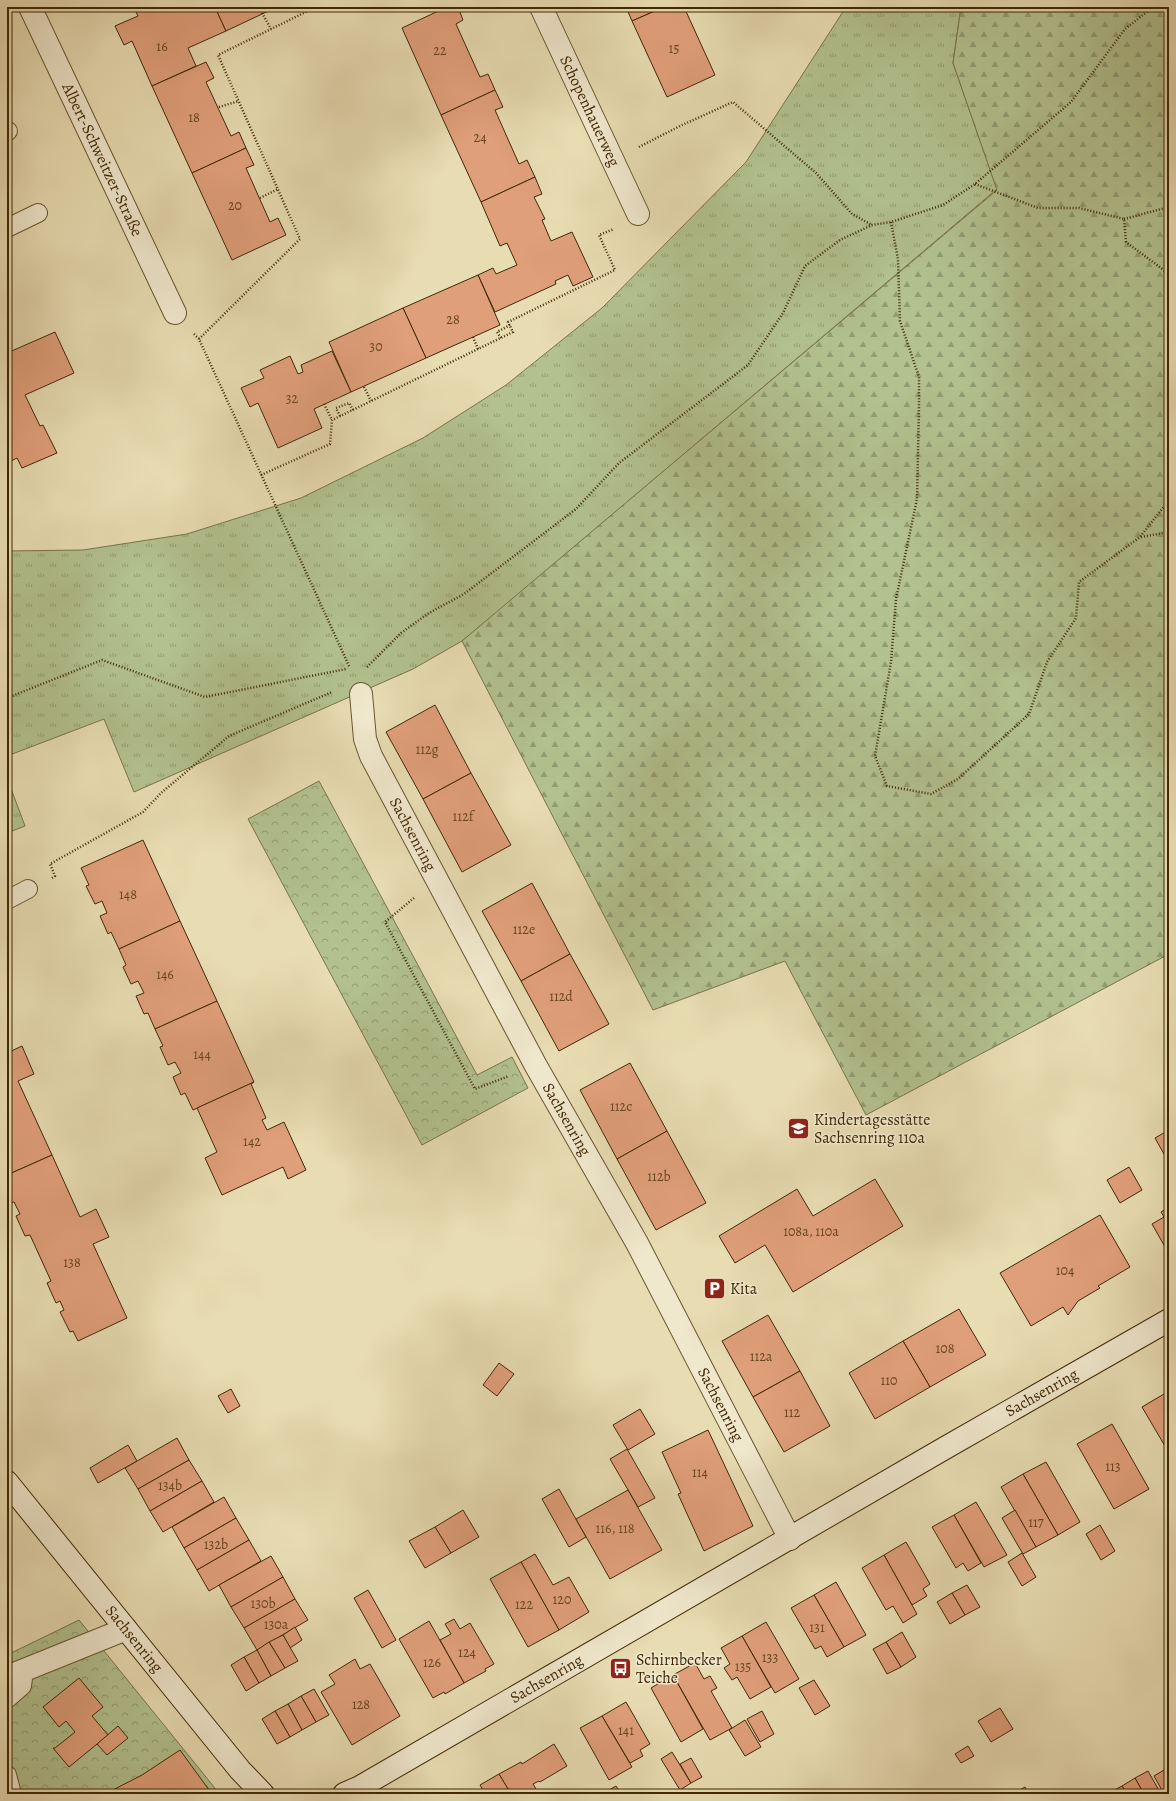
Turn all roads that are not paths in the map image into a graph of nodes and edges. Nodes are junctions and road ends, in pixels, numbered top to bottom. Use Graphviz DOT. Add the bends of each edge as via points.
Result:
graph roads {
  1 [pos="30,7"];
  2 [pos="541,7"];
  3 [pos="38,214"];
  4 [pos="638,214"];
  5 [pos="7,228"];
  6 [pos="174,313"];
  7 [pos="359,688"];
  8 [pos="28,889"];
  9 [pos="7,900"];
  10 [pos="1169,1320"];
  11 [pos="7,1482"];
  12 [pos="790,1539"];
  13 [pos="126,1629"];
  14 [pos="15,1674"];
  15 [pos="7,1699"];
  16 [pos="7,1776"];
  17 [pos="12,1794"];
  18 [pos="263,1794"];
  19 [pos="344,1794"];
  1 -- 6 [label="street, Albert-Schweitzer-Straße"];
  2 -- 4 [label="street, Schopenhauerweg"];
  3 -- 5 [label="lane"];
  7 -- 12 [label="street, Sachsenring" via="365,739 370,756 536,1066 637,1243"];
  8 -- 9 [label="lane"];
  10 -- 12 [label="street, Sachsenring"];
  11 -- 13 [label="street, Sachsenring"];
  12 -- 19 [label="street, Sachsenring"];
  13 -- 14 [label="street"];
  13 -- 18 [label="street, Sachsenring" via="240,1770"];
  14 -- 15 [label="lane" via="22,1686"];
  16 -- 17 [label="lane"];
}
